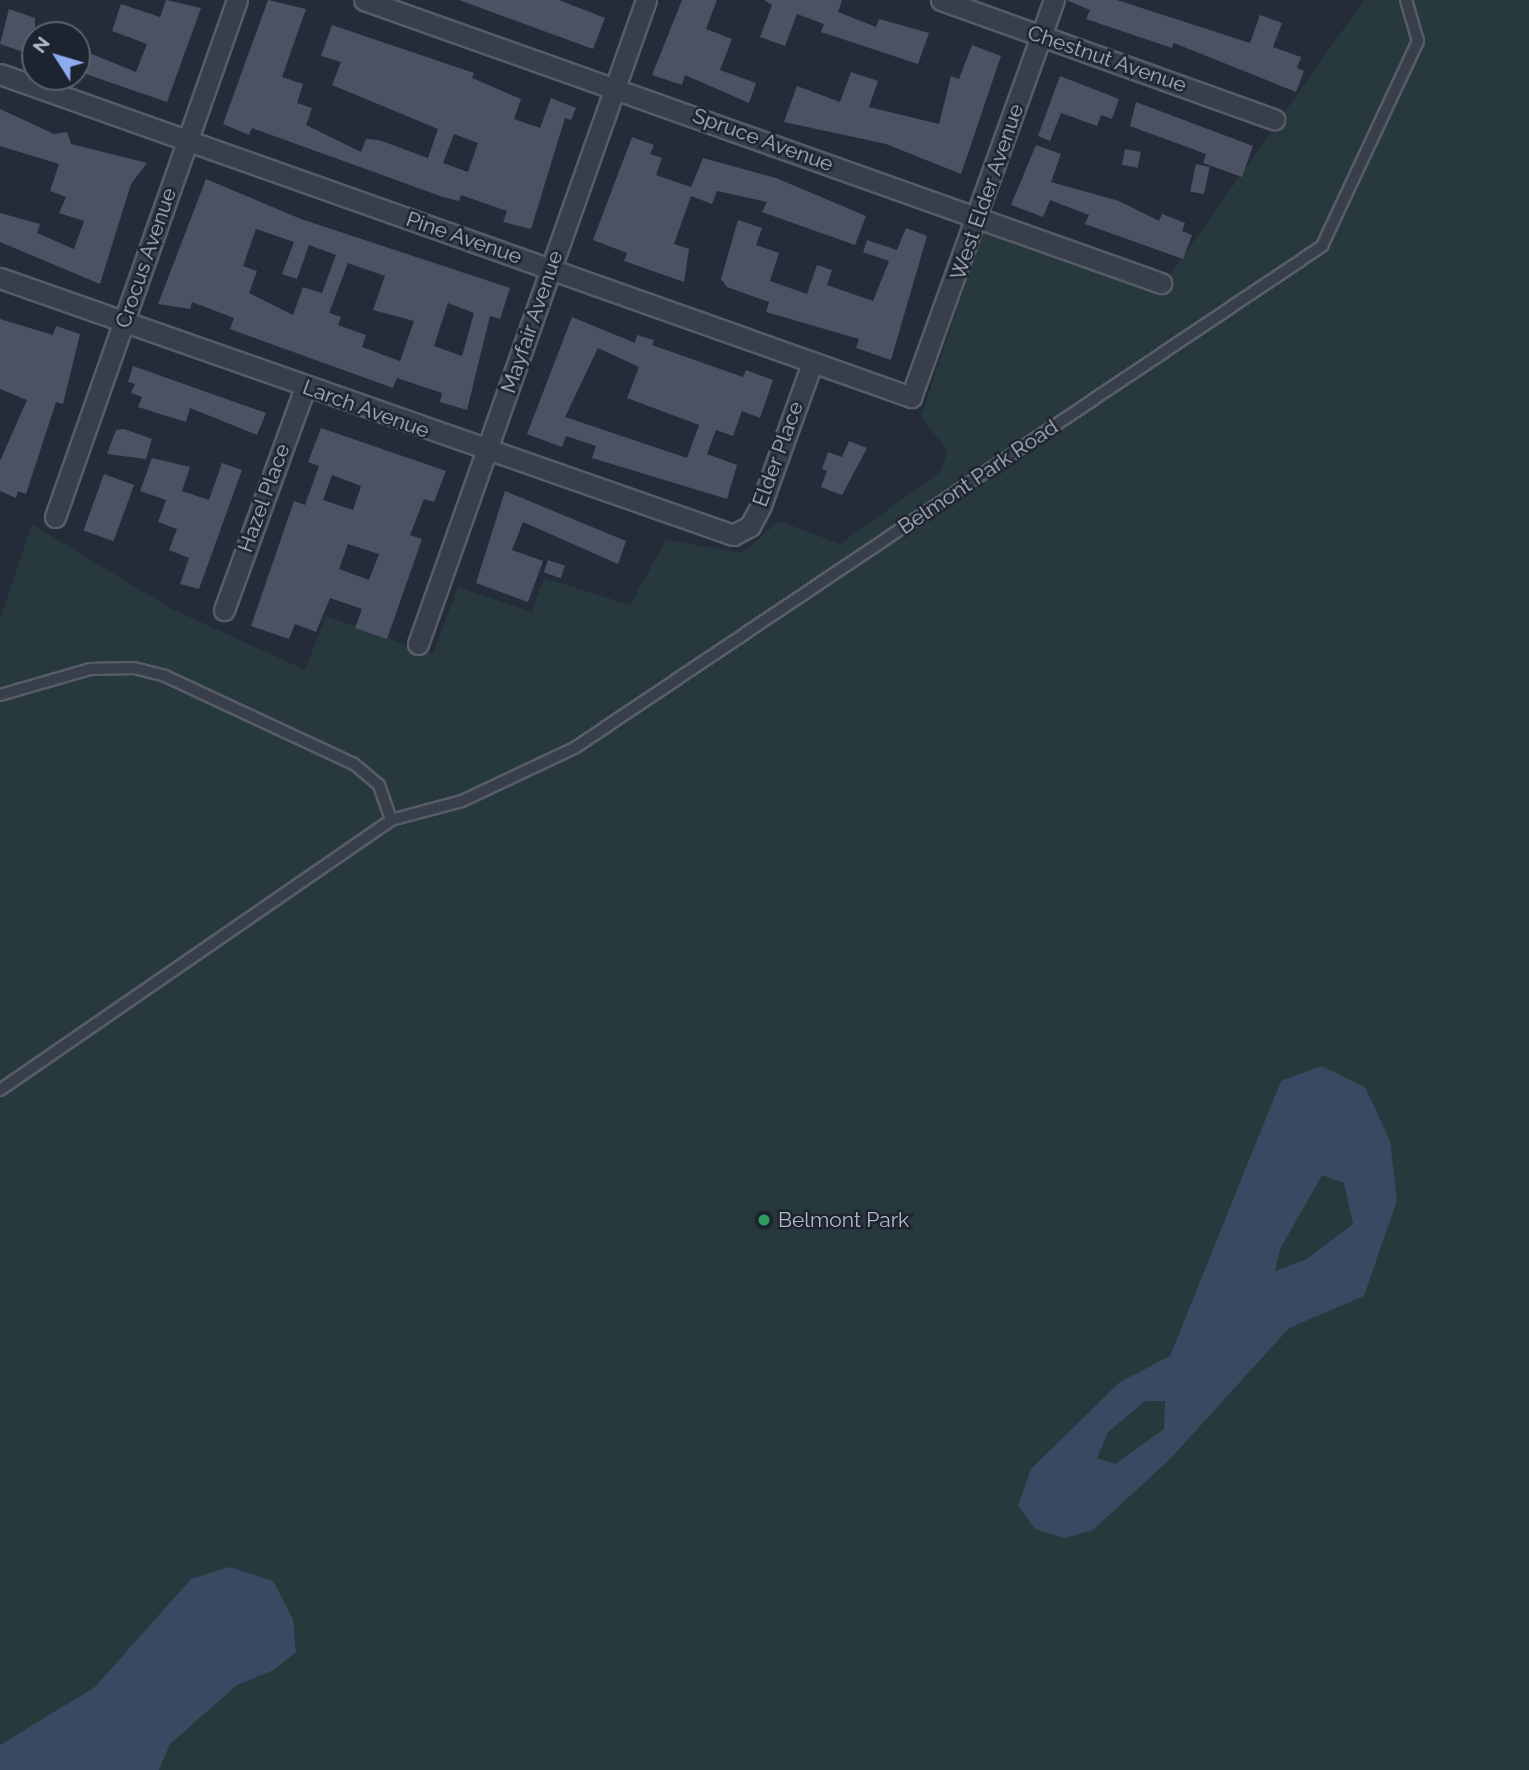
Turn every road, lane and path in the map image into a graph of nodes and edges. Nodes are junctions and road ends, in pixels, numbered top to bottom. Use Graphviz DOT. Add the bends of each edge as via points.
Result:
graph roads {
  1 [pos="237,0"];
  2 [pos="364,0"];
  3 [pos="646,0"];
  4 [pos="941,0"];
  5 [pos="1054,0"];
  6 [pos="1406,0"];
  7 [pos="1042,36"];
  8 [pos="0,74"];
  9 [pos="613,88"];
  10 [pos="1273,119"];
  11 [pos="187,140"];
  12 [pos="978,217"];
  13 [pos="551,269"];
  14 [pos="0,278"];
  15 [pos="1161,283"];
  16 [pos="124,322"];
  17 [pos="812,363"];
  18 [pos="917,382"];
  19 [pos="305,387"];
  20 [pos="486,451"];
  21 [pos="55,517"];
  22 [pos="733,534"];
  23 [pos="223,610"];
  24 [pos="418,644"];
  25 [pos="0,695"];
  26 [pos="391,820"];
  27 [pos="0,1090"];
  1 -- 11 [label="street, Crocus Avenue"];
  2 -- 9 [label="street, Spruce Avenue"];
  3 -- 9 [label="street, Mayfair Avenue"];
  4 -- 7 [label="street, Chestnut Avenue"];
  5 -- 7 [label="street, West Elder Avenue"];
  6 -- 26 [label="lane, Belmont Park Road" via="1418,41 1322,246 576,747 462,801"];
  7 -- 10 [label="street, Chestnut Avenue"];
  7 -- 12 [label="street, West Elder Avenue"];
  8 -- 11 [label="street, Pine Avenue"];
  9 -- 12 [label="street, Spruce Avenue"];
  9 -- 13 [label="street, Mayfair Avenue"];
  11 -- 13 [label="street, Pine Avenue"];
  11 -- 16 [label="street, Crocus Avenue"];
  12 -- 15 [label="street, Spruce Avenue"];
  12 -- 18 [label="street, West Elder Avenue"];
  13 -- 17 [label="street, Pine Avenue"];
  13 -- 20 [label="street, Mayfair Avenue"];
  14 -- 16 [label="street, Larch Avenue"];
  16 -- 19 [label="street, Larch Avenue"];
  16 -- 21 [label="street, Crocus Avenue"];
  17 -- 18 [label="street, Pine Avenue" via="911,397"];
  17 -- 22 [label="street, Elder Place" via="761,505 750,526"];
  19 -- 20 [label="street, Larch Avenue"];
  19 -- 23 [label="street, Hazel Place"];
  20 -- 22 [label="street, Larch Avenue"];
  20 -- 24 [label="street, Mayfair Avenue"];
  25 -- 26 [label="lane" via="90,669 157,674 354,764 379,785"];
  26 -- 27 [label="lane, Belmont Park Road"];
}
